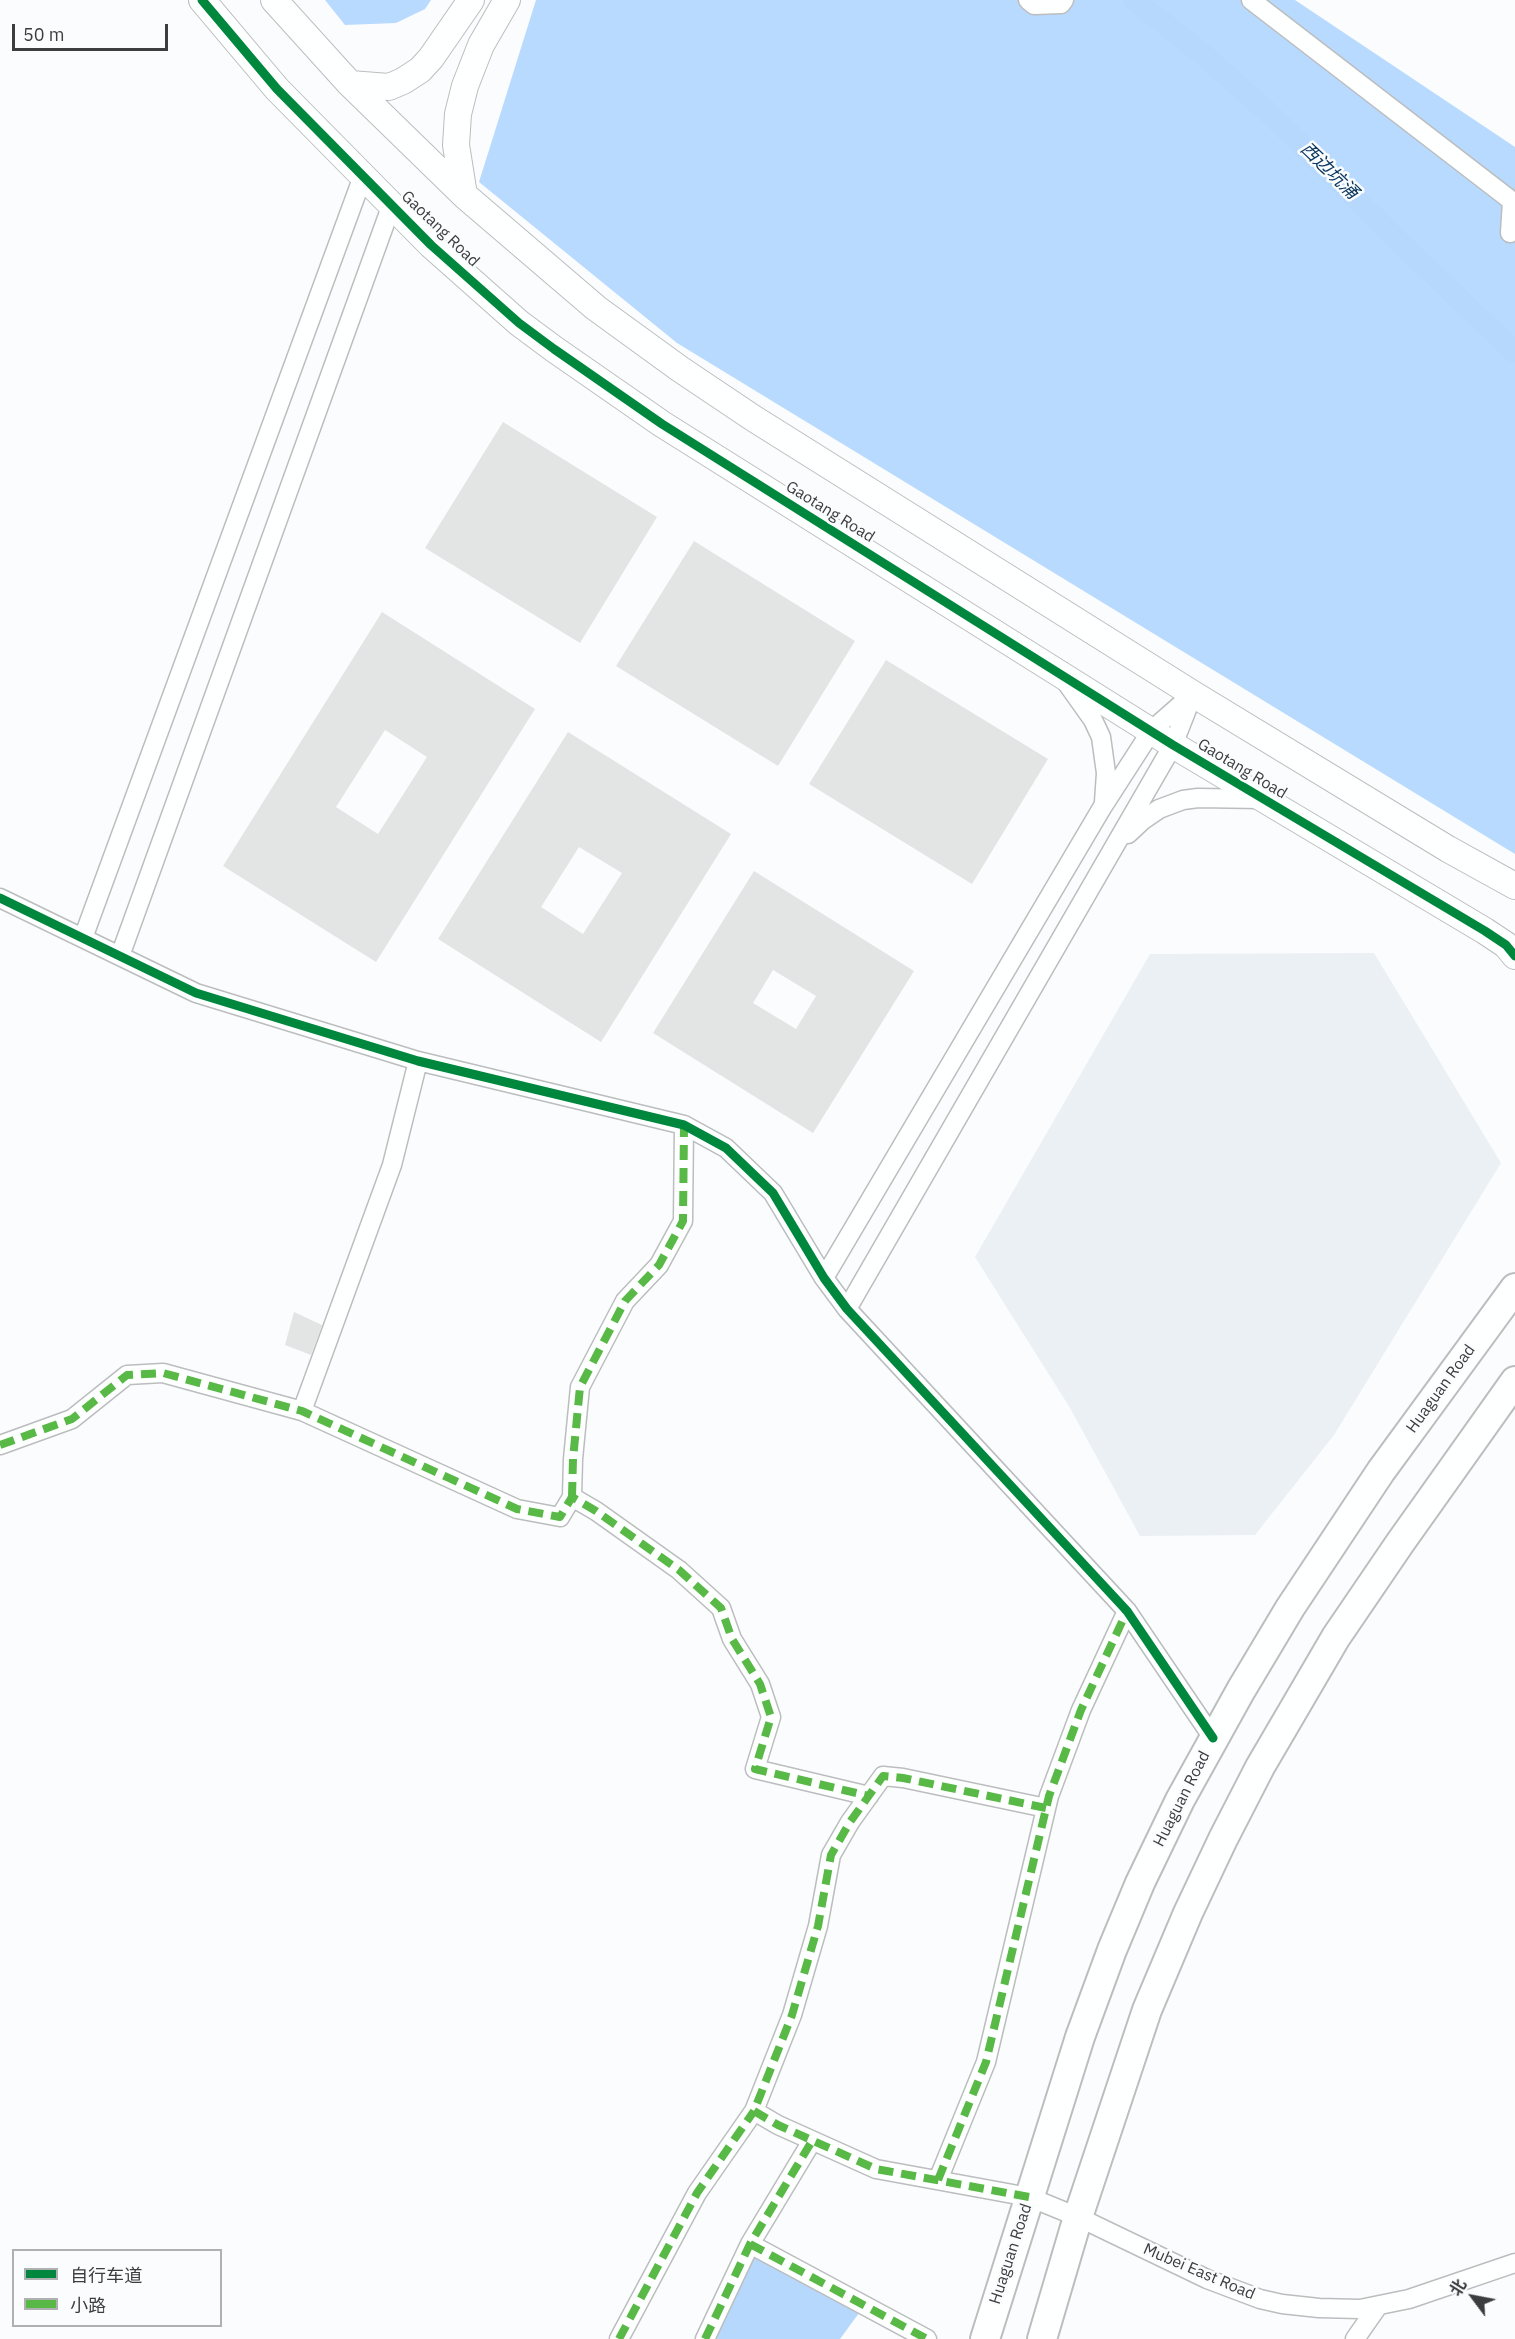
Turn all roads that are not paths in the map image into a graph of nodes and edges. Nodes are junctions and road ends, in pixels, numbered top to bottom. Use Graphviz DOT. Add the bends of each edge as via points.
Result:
graph roads {
  1 [pos="202,0"];
  2 [pos="274,0"];
  3 [pos="471,0"];
  4 [pos="507,0"];
  5 [pos="1028,0"];
  6 [pos="1251,0"];
  7 [pos="1063,1"];
  8 [pos="350,84"];
  9 [pos="363,176"];
  10 [pos="464,195"];
  11 [pos="392,204"];
  12 [pos="1510,233"];
  13 [pos="1060,673"];
  14 [pos="1193,694"];
  15 [pos="1152,730"];
  16 [pos="1173,746"];
  17 [pos="1262,800"];
  18 [pos="1103,806"];
  19 [pos="1116,845"];
  20 [pos="1515,886"];
  21 [pos="0,898"];
  22 [pos="83,938"];
  23 [pos="120,956"];
  24 [pos="1515,956"];
  25 [pos="418,1061"];
  26 [pos="684,1125"];
  27 [pos="824,1278"];
  28 [pos="1515,1288"];
  29 [pos="847,1309"];
  30 [pos="1515,1381"];
  31 [pos="302,1412"];
  32 [pos="0,1444"];
  33 [pos="572,1497"];
  34 [pos="1127,1611"];
  35 [pos="1213,1738"];
  36 [pos="869,1796"];
  37 [pos="1046,1808"];
  38 [pos="754,2111"];
  39 [pos="812,2140"];
  40 [pos="938,2181"];
  41 [pos="1029,2197"];
  42 [pos="1078,2217"];
  43 [pos="750,2244"];
  44 [pos="1515,2263"];
  45 [pos="1378,2306"];
  46 [pos="619,2339"];
  47 [pos="705,2339"];
  48 [pos="927,2339"];
  49 [pos="985,2339"];
  50 [pos="1042,2339"];
  51 [pos="1355,2339"];
  1 -- 9 [label="street, Gaotang Road" via="277,89"];
  2 -- 8 [label="street"];
  3 -- 8 [label="street" via="420,70 389,87"];
  4 -- 10 [label="street" via="482,45 458,114 456,145"];
  5 -- 7 [label="street" via="1034,5"];
  6 -- 12 [label="street" via="1512,201"];
  8 -- 10 [label="street"];
  9 -- 11 [label="street, Gaotang Road"];
  9 -- 22 [label="street"];
  10 -- 14 [label="street" via="596,308 680,369"];
  11 -- 13 [label="street, Gaotang Road" via="431,245 554,349 662,424"];
  11 -- 23 [label="street"];
  13 -- 15 [label="street, Gaotang Road"];
  13 -- 18 [label="street" via="1101,737 1106,773"];
  14 -- 15 [label="street"];
  14 -- 16 [label="street"];
  14 -- 20 [label="street"];
  15 -- 16 [label="street, Gaotang Road"];
  15 -- 18 [label="street"];
  16 -- 17 [label="street, Gaotang Road"];
  16 -- 19 [label="street"];
  17 -- 19 [label="street" via="1184,800 1159,809"];
  17 -- 24 [label="street, Gaotang Road" via="1485,931"];
  18 -- 27 [label="street"];
  19 -- 29 [label="street"];
  21 -- 22 [label="street"];
  22 -- 23 [label="street"];
  23 -- 25 [label="street" via="196,993"];
  25 -- 26 [label="street"];
  25 -- 31 [label="street" via="392,1165"];
  26 -- 27 [label="street" via="726,1148 773,1193"];
  26 -- 33 [label="street" via="683,1221 659,1265 625,1300 580,1387"];
  27 -- 29 [label="street"];
  28 -- 35 [label="main road, Huaguan Road" via="1334,1541"];
  29 -- 34 [label="street"];
  30 -- 42 [label="main road" via="1336,1637 1260,1767 1206,1875 1147,2010"];
  31 -- 32 [label="street" via="163,1373 127,1374 72,1419"];
  31 -- 33 [label="street" via="517,1509 560,1517"];
  33 -- 36 [label="street" via="679,1570 721,1608 732,1639 760,1684 771,1717 755,1769"];
  34 -- 35 [label="street"];
  34 -- 37 [label="street" via="1081,1710"];
  35 -- 41 [label="main road, Huaguan Road" via="1157,1846 1112,1950"];
  36 -- 37 [label="street" via="883,1776"];
  36 -- 38 [label="street" via="831,1854 818,1926 795,2004"];
  37 -- 40 [label="street" via="986,2062"];
  38 -- 39 [label="street, Mubei East Road"];
  38 -- 46 [label="street" via="697,2193"];
  39 -- 40 [label="street, Mubei East Road" via="876,2169"];
  39 -- 43 [label="street"];
  40 -- 41 [label="street, Mubei East Road"];
  41 -- 42 [label="street, Mubei East Road"];
  41 -- 49 [label="main road, Huaguan Road"];
  42 -- 45 [label="street, Mubei East Road" via="1207,2279 1260,2299 1339,2310"];
  42 -- 50 [label="main road"];
  43 -- 47 [label="street"];
  43 -- 48 [label="street"];
  44 -- 45 [label="street, Mubei East Road"];
  45 -- 51 [label="street"];
}
